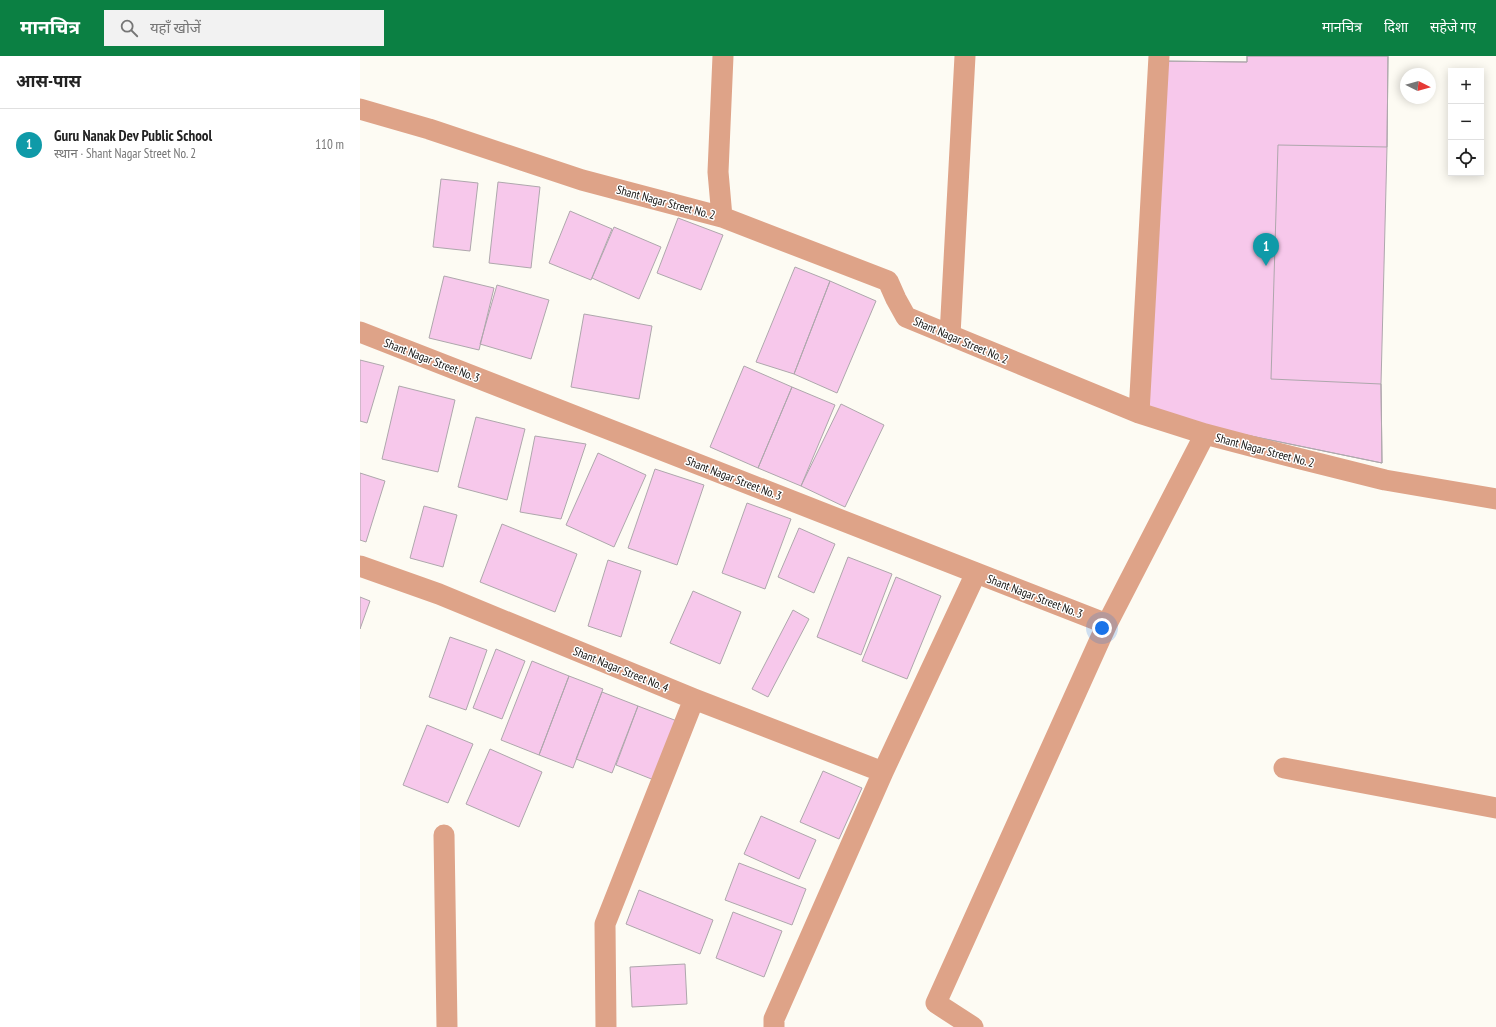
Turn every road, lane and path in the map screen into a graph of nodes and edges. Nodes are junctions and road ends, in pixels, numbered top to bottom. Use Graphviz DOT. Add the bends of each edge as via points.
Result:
graph roads {
  1 [pos="724,56"];
  2 [pos="965,56"];
  3 [pos="1159,56"];
  4 [pos="360,110"];
  5 [pos="722,217"];
  6 [pos="360,332"];
  7 [pos="950,335"];
  8 [pos="1139,413"];
  9 [pos="1205,434"];
  10 [pos="1496,499"];
  11 [pos="360,566"];
  12 [pos="976,573"];
  13 [pos="1107,624"];
  14 [pos="694,699"];
  15 [pos="1284,768"];
  16 [pos="883,772"];
  17 [pos="1496,808"];
  18 [pos="444,835"];
  19 [pos="447,1027"];
  20 [pos="606,1027"];
  21 [pos="774,1027"];
  22 [pos="973,1027"];
  1 -- 5 [label="street" via="718,172"];
  2 -- 7 [label="street"];
  3 -- 8 [label="street"];
  4 -- 5 [label="street, Shant Nagar Street No. 2" via="429,129 582,180"];
  5 -- 7 [label="street, Shant Nagar Street No. 2" via="888,281 906,317"];
  6 -- 12 [label="street, Shant Nagar Street No. 3"];
  7 -- 8 [label="street, Shant Nagar Street No. 2"];
  8 -- 9 [label="street, Shant Nagar Street No. 2"];
  9 -- 10 [label="street, Shant Nagar Street No. 2" via="1385,480"];
  9 -- 13 [label="street"];
  11 -- 14 [label="street, Shant Nagar Street No. 4" via="439,594"];
  12 -- 13 [label="street, Shant Nagar Street No. 3"];
  12 -- 16 [label="street"];
  13 -- 22 [label="street" via="936,1003"];
  14 -- 16 [label="street, Shant Nagar Street No. 4"];
  14 -- 20 [label="street" via="605,924"];
  15 -- 17 [label="street"];
  16 -- 21 [label="street" via="774,1018"];
  18 -- 19 [label="street"];
}
